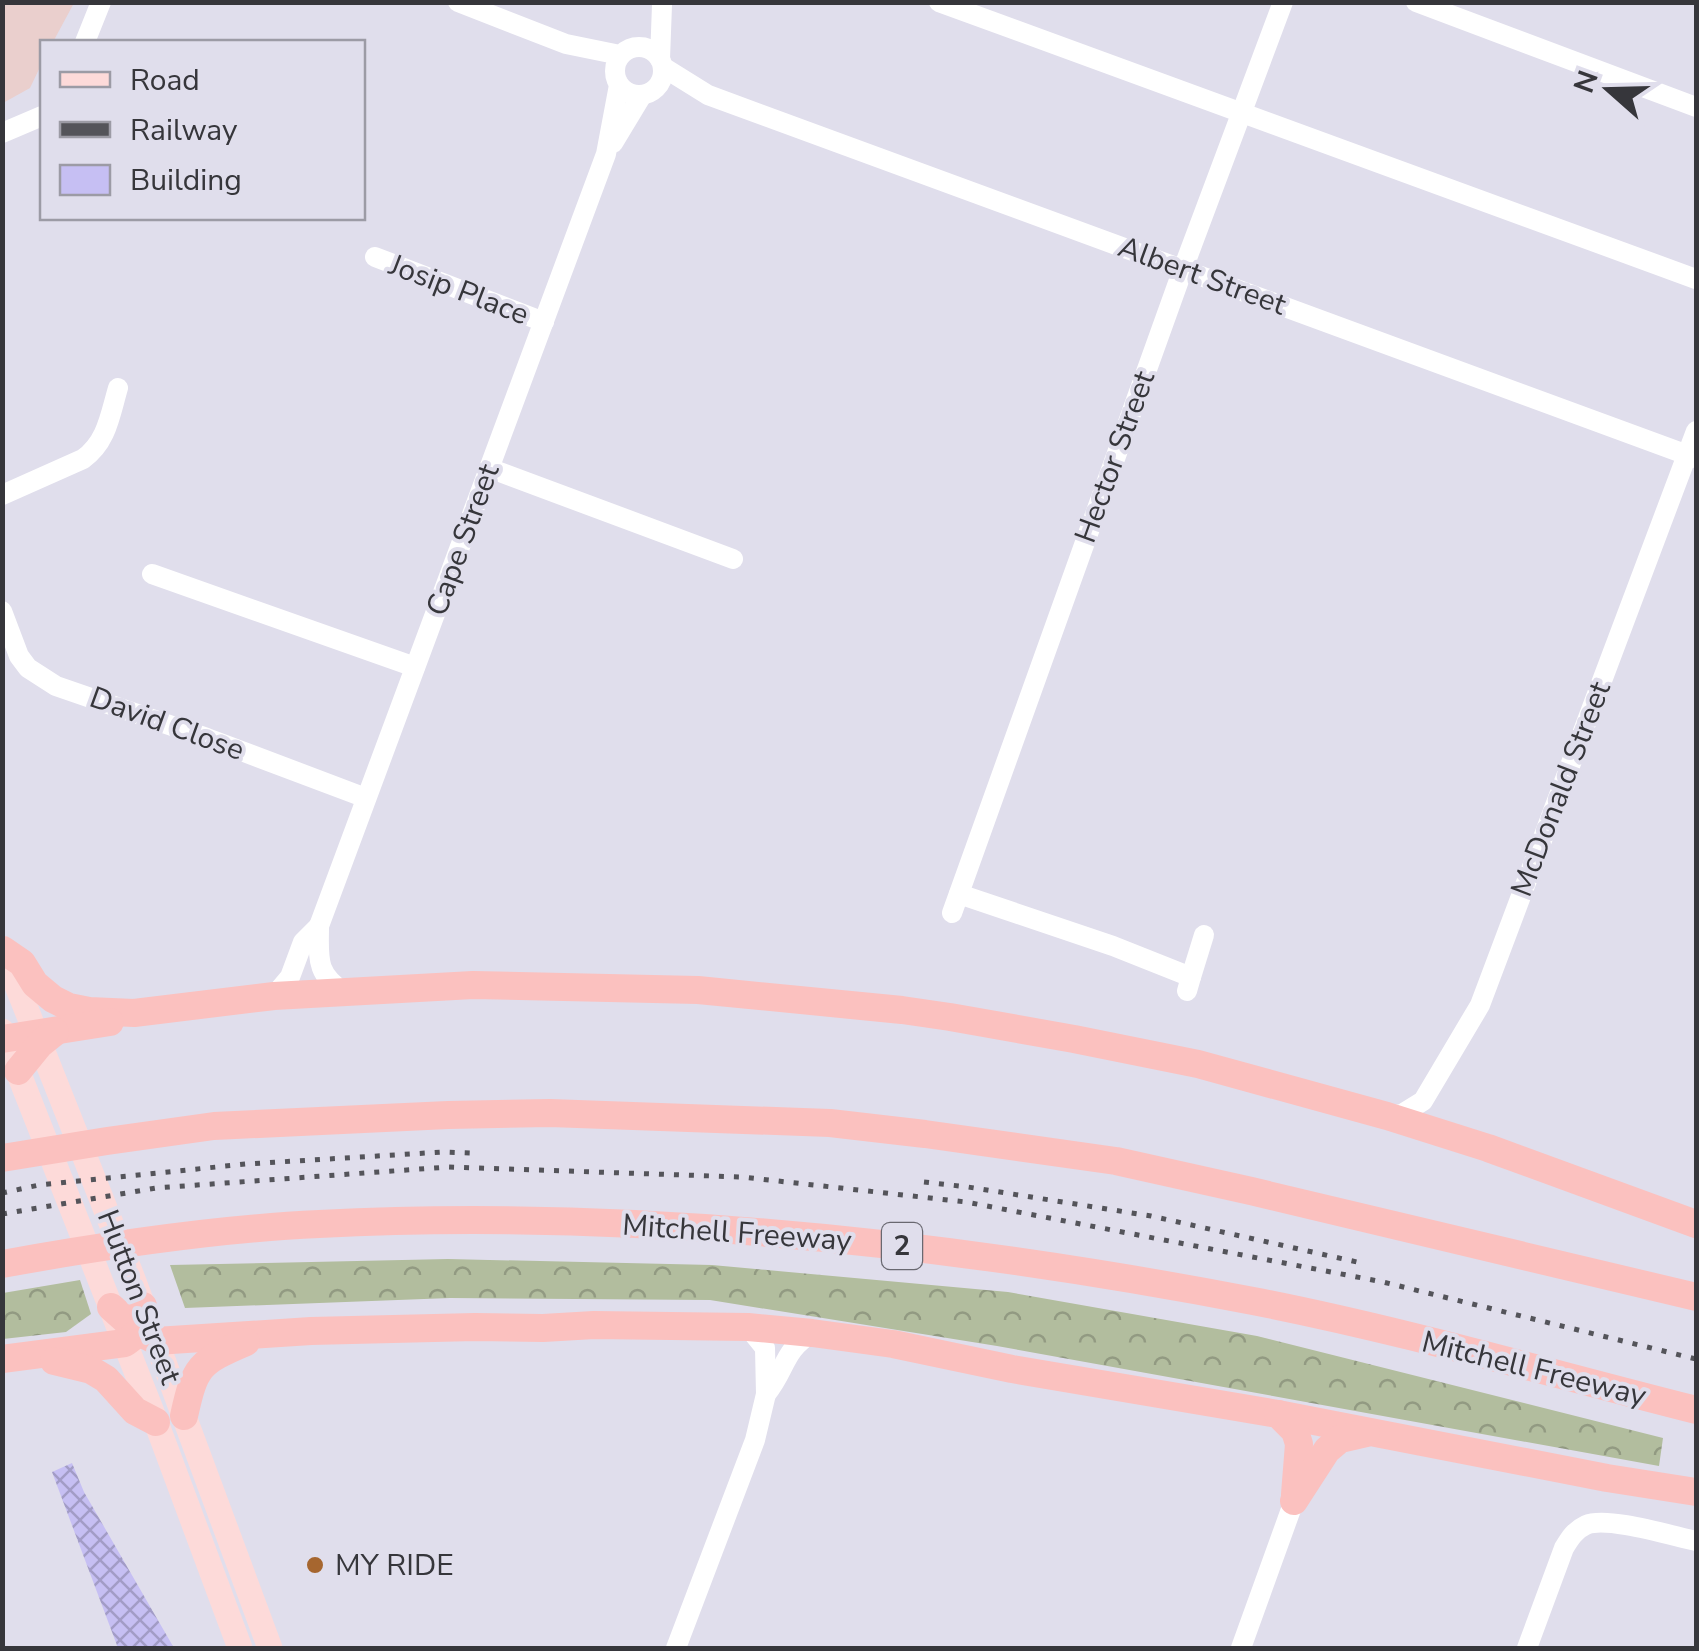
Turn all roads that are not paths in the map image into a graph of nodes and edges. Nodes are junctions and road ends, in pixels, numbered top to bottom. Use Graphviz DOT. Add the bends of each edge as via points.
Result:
graph roads {
  1 [pos="100,2"];
  2 [pos="458,2"];
  3 [pos="939,2"];
  4 [pos="1283,2"];
  5 [pos="1416,2"];
  6 [pos="662,4"];
  7 [pos="87,40"];
  8 [pos="661,63"];
  9 [pos="622,65"];
  10 [pos="646,94"];
  11 [pos="708,95"];
  12 [pos="1696,106"];
  13 [pos="1242,114"];
  14 [pos="40,117"];
  15 [pos="2,133"];
  16 [pos="606,154"];
  17 [pos="375,257"];
  18 [pos="1183,269"];
  19 [pos="1696,279"];
  20 [pos="544,322"];
  21 [pos="118,388"];
  22 [pos="1696,431"];
  23 [pos="1692,456"];
  24 [pos="489,468"];
  25 [pos="2,495"];
  26 [pos="733,558"];
  27 [pos="152,574"];
  28 [pos="2,612"];
  29 [pos="415,667"];
  30 [pos="366,798"];
  31 [pos="319,926"];
  32 [pos="1204,935"];
  33 [pos="3,949"];
  34 [pos="344,992"];
  35 [pos="274,996"];
  36 [pos="134,1013"];
  37 [pos="4,1036"];
  38 [pos="39,1049"];
  39 [pos="1386,1116"];
  40 [pos="2,1158"];
  41 [pos="1696,1224"];
  42 [pos="2,1264"];
  43 [pos="1696,1297"];
  44 [pos="111,1307"];
  45 [pos="748,1326"];
  46 [pos="812,1332"];
  47 [pos="266,1334"];
  48 [pos="140,1337"];
  49 [pos="15,1358"];
  50 [pos="766,1394"];
  51 [pos="1696,1410"];
  52 [pos="1278,1414"];
  53 [pos="184,1416"];
  54 [pos="156,1422"];
  55 [pos="1372,1432"];
  56 [pos="1696,1492"];
  57 [pos="1294,1500"];
  58 [pos="1696,1542"];
  59 [pos="240,1648"];
  60 [pos="270,1648"];
  61 [pos="676,1648"];
  62 [pos="1241,1648"];
  63 [pos="1527,1648"];
  1 -- 7 [label="street"];
  2 -- 9 [label="street"];
  3 -- 13 [label="street"];
  4 -- 13 [label="street, Hector Street"];
  5 -- 12 [label="street"];
  6 -- 8 [label="street, Cape Street"];
  6 -- 9 [label="street, Cape Street"];
  8 -- 9 [label="street" via="649,49"];
  8 -- 10 [label="street" via="658,86"];
  8 -- 11 [label="street, Albert Street"];
  9 -- 10 [label="street" via="634,95"];
  9 -- 16 [label="street, Cape Street"];
  10 -- 11 [label="street, Albert Street"];
  10 -- 16 [label="street, Cape Street"];
  11 -- 18 [label="street, Albert Street"];
  13 -- 18 [label="street, Hector Street"];
  13 -- 19 [label="street"];
  14 -- 15 [label="street"];
  16 -- 20 [label="street, Cape Street"];
  17 -- 20 [label="street, Josip Place"];
  18 -- 23 [label="street, Albert Street"];
  18 -- 32 [label="street, Hector Street" via="955,903 1113,946 1189,984"];
  20 -- 24 [label="street, Cape Street"];
  21 -- 25 [label="street" via="94,451"];
  22 -- 23 [label="street, McDonald Street"];
  23 -- 39 [label="street, McDonald Street" via="1480,1005 1423,1101"];
  24 -- 26 [label="street"];
  24 -- 29 [label="street, Cape Street"];
  27 -- 29 [label="street"];
  28 -- 30 [label="street, David Close" via="19,656 56,686"];
  29 -- 30 [label="street, Cape Street"];
  30 -- 31 [label="street, Cape Street"];
  31 -- 34 [label="street, Cape Street" via="323,974"];
  31 -- 35 [label="street, Cape Street"];
  33 -- 36 [label="highway" via="69,1008"];
  33 -- 38 [label="main road, Hutton Street"];
  34 -- 35 [label="highway"];
  34 -- 39 [label="highway" via="473,984 698,990 902,1010 1198,1064"];
  35 -- 36 [label="highway"];
  36 -- 38 [label="highway"];
  37 -- 38 [label="highway"];
  38 -- 44 [label="main road, Hutton Street" via="31,1104"];
  38 -- 48 [label="main road, Hutton Street" via="132,1276"];
  39 -- 41 [label="highway"];
  40 -- 43 [label="highway" via="214,1126 448,1116 830,1123 1116,1161"];
  42 -- 51 [label="highway, Mitchell Freeway / 2" via="317,1224 559,1222 787,1234 1025,1262 1257,1302"];
  44 -- 48 [label="highway"];
  45 -- 46 [label="highway"];
  45 -- 47 [label="highway"];
  45 -- 50 [label="street" via="765,1348"];
  46 -- 50 [label="street" via="787,1355"];
  46 -- 52 [label="highway"];
  47 -- 48 [label="highway"];
  47 -- 53 [label="highway" via="212,1356 193,1380"];
  48 -- 49 [label="highway"];
  48 -- 53 [label="main road, Hutton Street"];
  48 -- 54 [label="main road, Hutton Street"];
  49 -- 54 [label="highway" via="91,1370"];
  50 -- 61 [label="street"];
  52 -- 55 [label="highway"];
  52 -- 57 [label="highway" via="1299,1444"];
  53 -- 60 [label="main road, Hutton Street"];
  54 -- 59 [label="main road, Hutton Street"];
  55 -- 56 [label="highway"];
  55 -- 57 [label="highway" via="1340,1439 1327,1450"];
  57 -- 62 [label="street"];
  58 -- 63 [label="street" via="1598,1522 1579,1529 1564,1548"];
}
